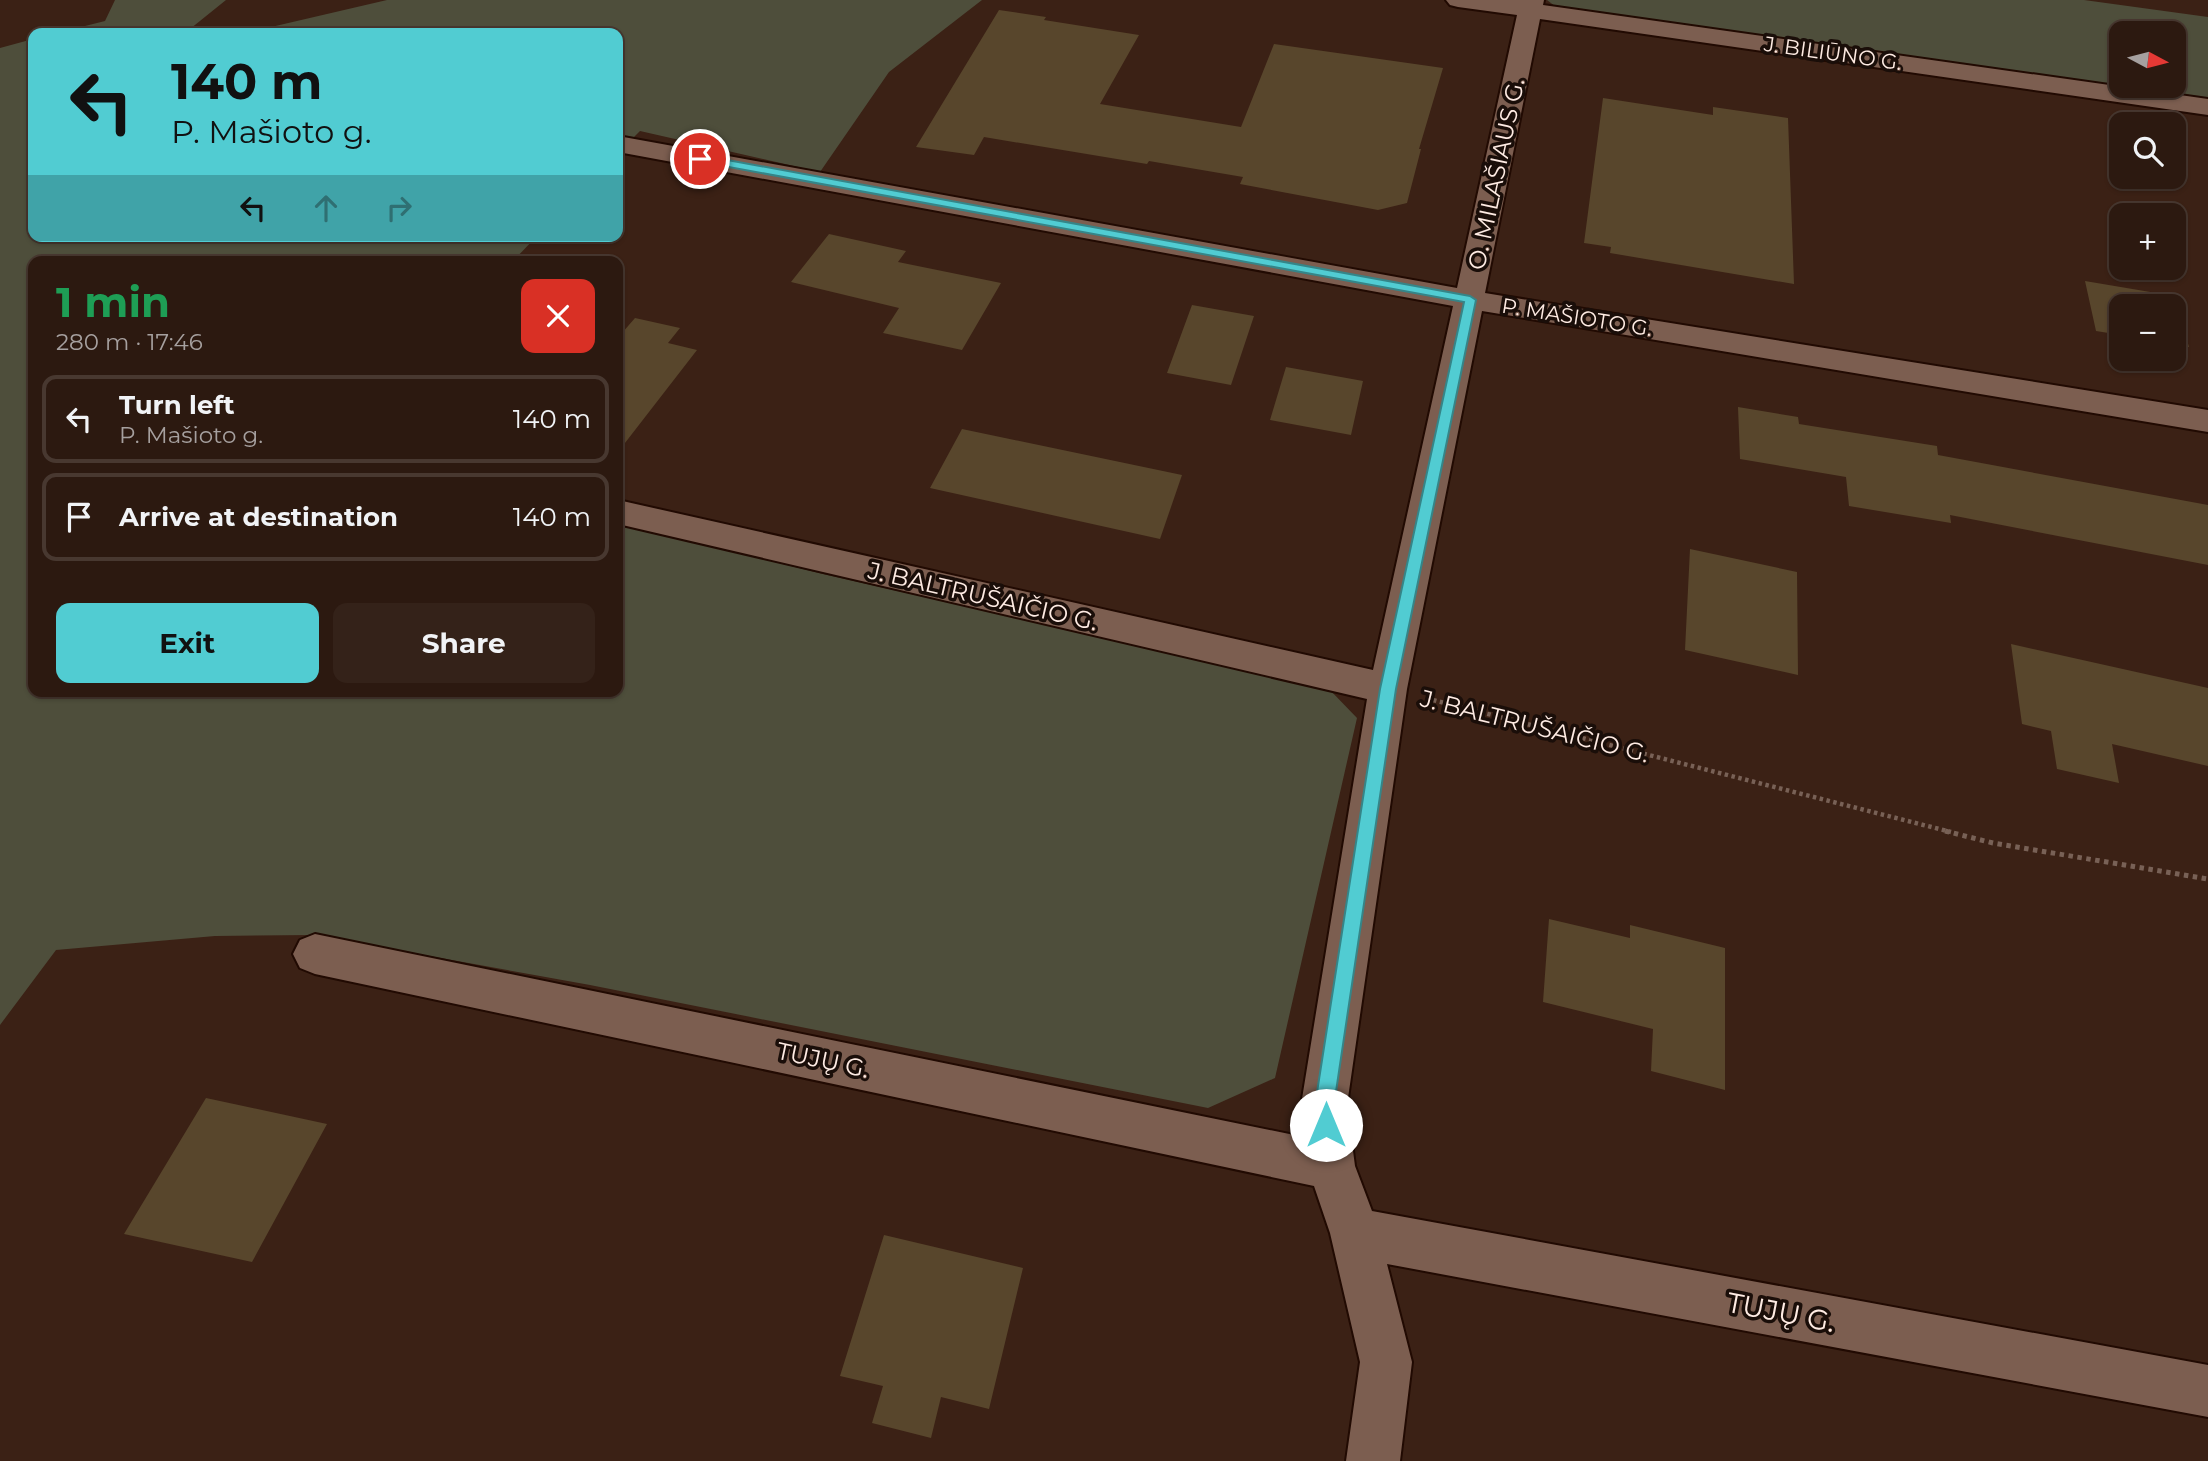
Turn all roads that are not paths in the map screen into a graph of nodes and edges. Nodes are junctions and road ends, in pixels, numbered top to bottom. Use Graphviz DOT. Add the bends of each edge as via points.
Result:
graph roads {
  1 [pos="1458,0"];
  2 [pos="1531,5"];
  3 [pos="2208,107"];
  4 [pos="623,145"];
  5 [pos="1470,300"];
  6 [pos="2208,421"];
  7 [pos="623,513"];
  8 [pos="1388,689"];
  9 [pos="315,954"];
  10 [pos="1331,1166"];
  11 [pos="1355,1233"];
  12 [pos="2208,1391"];
  13 [pos="1373,1461"];
  1 -- 2 [label="street, J. BILIŪNO G."];
  2 -- 3 [label="street, J. BILIŪNO G."];
  2 -- 5 [label="street, O. MILAŠIAUS G."];
  4 -- 5 [label="street, P. MAŠIOTO G."];
  5 -- 6 [label="street, P. MAŠIOTO G."];
  5 -- 8 [label="street, O. MILAŠIAUS G."];
  7 -- 8 [label="street, J. BALTRUŠAIČIO G."];
  8 -- 10 [label="street, O. MILAŠIAUS G." via="1324,1105"];
  9 -- 10 [label="street, TUJŲ G."];
  10 -- 11 [label="street, O. MILAŠIAUS G."];
  11 -- 12 [label="street, TUJŲ G."];
  11 -- 13 [label="street, O. MILAŠIAUS G." via="1386,1363"];
}
